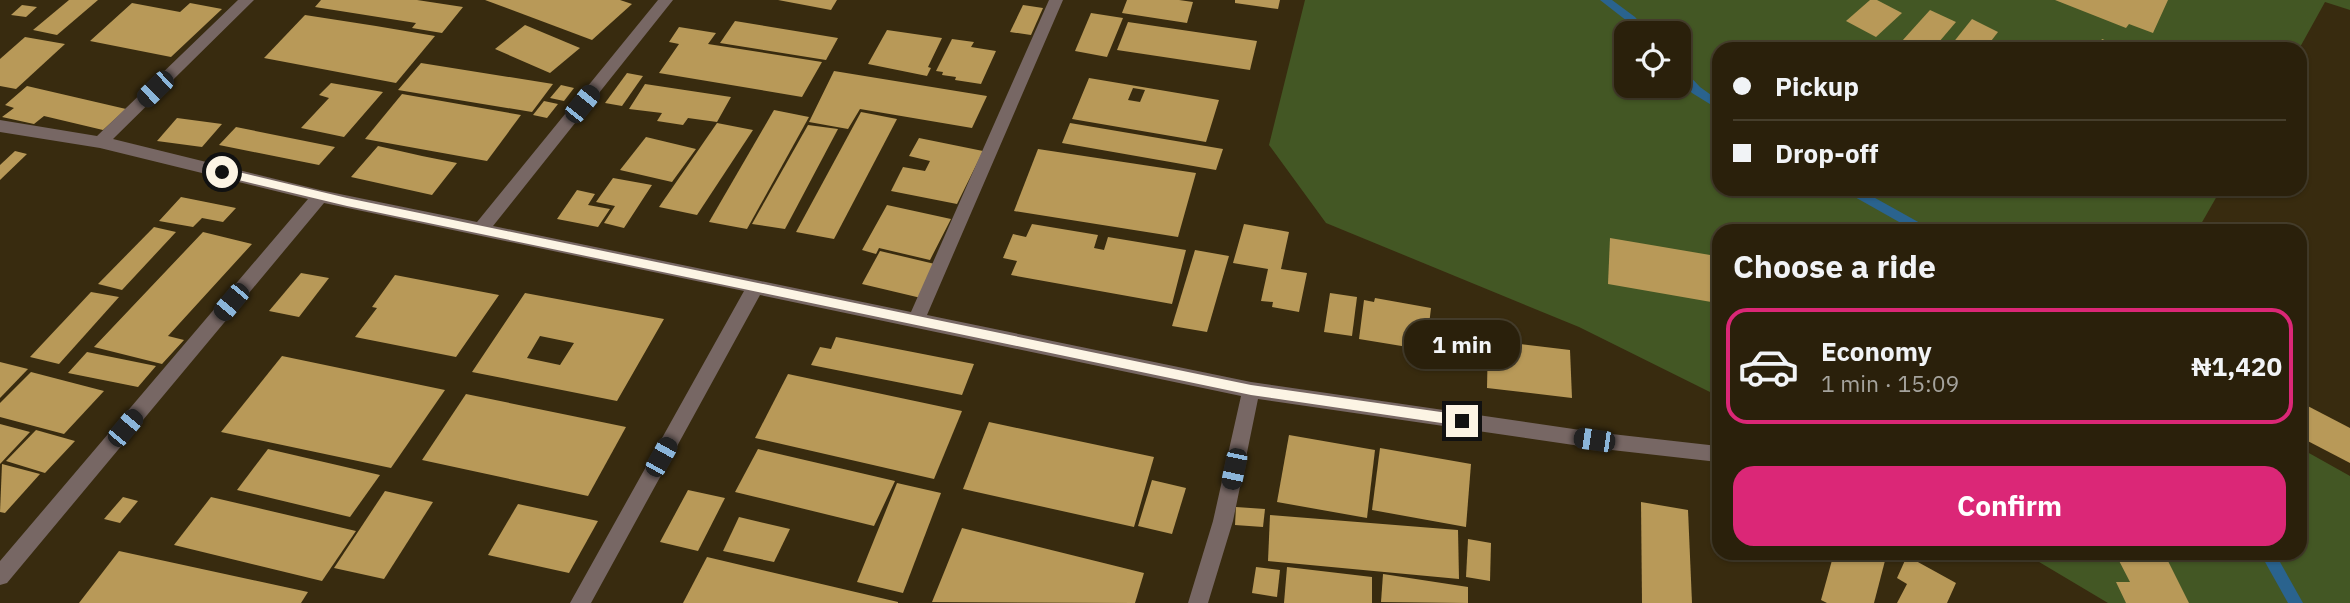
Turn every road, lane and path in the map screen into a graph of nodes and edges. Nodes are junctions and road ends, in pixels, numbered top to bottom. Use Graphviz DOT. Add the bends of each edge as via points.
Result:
graph roads {
  1 [pos="247,0"];
  2 [pos="666,0"];
  3 [pos="1056,0"];
  4 [pos="0,126"];
  5 [pos="100,142"];
  6 [pos="320,196"];
  7 [pos="480,230"];
  8 [pos="755,287"];
  9 [pos="916,320"];
  10 [pos="1251,390"];
  11 [pos="1712,453"];
  12 [pos="0,576"];
  13 [pos="580,603"];
  14 [pos="1198,603"];
  1 -- 5 [label="street"];
  2 -- 7 [label="street"];
  3 -- 9 [label="street"];
  4 -- 5 [label="street"];
  5 -- 6 [label="street"];
  6 -- 7 [label="street"];
  6 -- 12 [label="street"];
  7 -- 8 [label="street"];
  8 -- 9 [label="street"];
  8 -- 13 [label="street"];
  9 -- 10 [label="street"];
  10 -- 11 [label="street"];
  10 -- 14 [label="street" via="1223,522"];
}
